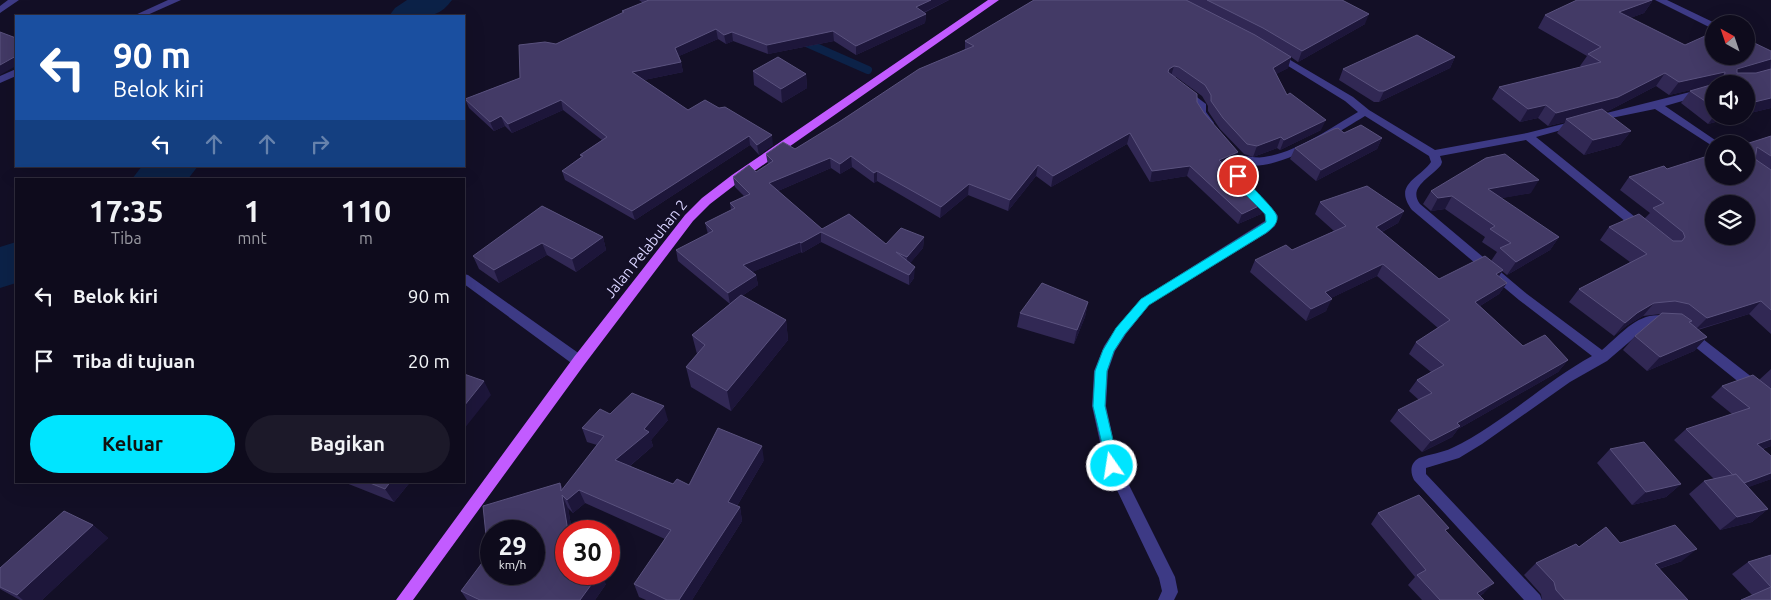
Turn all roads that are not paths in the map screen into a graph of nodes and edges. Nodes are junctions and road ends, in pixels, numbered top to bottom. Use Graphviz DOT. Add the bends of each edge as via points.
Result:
graph roads {
  1 [pos="14,0"];
  2 [pos="176,0"];
  3 [pos="994,0"];
  4 [pos="1660,0"];
  5 [pos="0,10"];
  6 [pos="140,15"];
  7 [pos="1705,22"];
  8 [pos="1264,47"];
  9 [pos="15,72"];
  10 [pos="0,80"];
  11 [pos="1179,87"];
  12 [pos="1705,91"];
  13 [pos="1658,104"];
  14 [pos="1365,112"];
  15 [pos="1214,130"];
  16 [pos="1528,136"];
  17 [pos="1705,138"];
  18 [pos="1230,150"];
  19 [pos="1433,154"];
  20 [pos="1243,161"];
  21 [pos="1651,237"];
  22 [pos="465,279"];
  23 [pos="1602,357"];
  24 [pos="579,361"];
  25 [pos="1771,400"];
  26 [pos="404,600"];
  27 [pos="1166,600"];
  28 [pos="1534,600"];
  1 -- 5 [label="street"];
  2 -- 6 [label="street"];
  3 -- 24 [label="main road, Jalan Pelabuhan 2" via="706,201 689,218"];
  4 -- 7 [label="street"];
  8 -- 14 [label="street"];
  9 -- 10 [label="street"];
  11 -- 15 [label="street" via="1200,102 1201,112"];
  12 -- 13 [label="street"];
  13 -- 16 [label="street"];
  13 -- 17 [label="street"];
  14 -- 19 [label="street"];
  14 -- 20 [label="street" via="1274,160"];
  16 -- 19 [label="street"];
  16 -- 21 [label="street"];
  18 -- 20 [label="street"];
  19 -- 23 [label="street" via="1436,162 1432,172 1412,186 1410,199 1416,207 1523,297"];
  20 -- 27 [label="street" via="1238,176 1272,216 1271,223 1145,302 1121,331 1101,371 1099,406 1112,466 1167,577 1170,592"];
  22 -- 24 [label="street"];
  23 -- 25 [label="street" via="1645,321 1664,319 1675,323"];
  23 -- 28 [label="street" via="1577,370 1457,452 1420,465 1419,476"];
  24 -- 26 [label="main road, Jalan Pelabuhan 2"];
}
